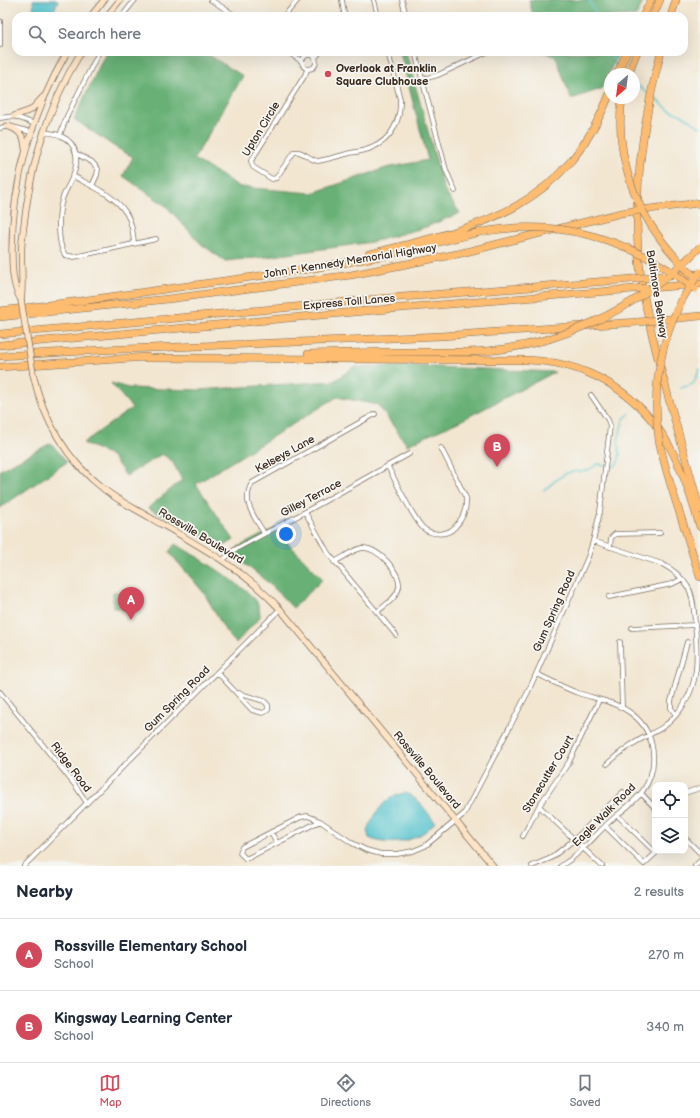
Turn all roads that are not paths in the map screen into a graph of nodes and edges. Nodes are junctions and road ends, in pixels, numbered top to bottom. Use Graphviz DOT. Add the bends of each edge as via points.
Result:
graph roads {
  1 [pos="104,0"];
  2 [pos="120,0"];
  3 [pos="135,0"];
  4 [pos="211,0"];
  5 [pos="298,0"];
  6 [pos="342,0"];
  7 [pos="374,0"];
  8 [pos="402,0"];
  9 [pos="651,0"];
  10 [pos="660,0"];
  11 [pos="676,0"];
  12 [pos="94,12"];
  13 [pos="110,12"];
  14 [pos="125,12"];
  15 [pos="230,12"];
  16 [pos="288,12"];
  17 [pos="344,12"];
  18 [pos="377,12"];
  19 [pos="405,12"];
  20 [pos="645,12"];
  21 [pos="655,12"];
  22 [pos="672,12"];
  23 [pos="0,21"];
  24 [pos="0,45"];
  25 [pos="65,56"];
  26 [pos="79,56"];
  27 [pos="97,56"];
  28 [pos="294,56"];
  29 [pos="306,56"];
  30 [pos="312,56"];
  31 [pos="389,56"];
  32 [pos="416,56"];
  33 [pos="479,56"];
  34 [pos="626,56"];
  35 [pos="635,56"];
  36 [pos="660,56"];
  37 [pos="315,58"];
  38 [pos="301,61"];
  39 [pos="620,68"];
  40 [pos="630,68"];
  41 [pos="307,70"];
  42 [pos="423,79"];
  43 [pos="47,93"];
  44 [pos="605,104"];
  45 [pos="622,104"];
  46 [pos="14,116"];
  47 [pos="0,118"];
  48 [pos="35,124"];
  49 [pos="3,127"];
  50 [pos="32,132"];
  51 [pos="43,132"];
  52 [pos="60,135"];
  53 [pos="77,154"];
  54 [pos="24,156"];
  55 [pos="73,176"];
  56 [pos="92,186"];
  57 [pos="455,191"];
  58 [pos="700,203"];
  59 [pos="156,239"];
  60 [pos="134,243"];
  61 [pos="700,247"];
  62 [pos="275,273"];
  63 [pos="700,273"];
  64 [pos="700,282"];
  65 [pos="700,294"];
  66 [pos="21,300"];
  67 [pos="0,311"];
  68 [pos="700,316"];
  69 [pos="0,317"];
  70 [pos="0,334"];
  71 [pos="0,344"];
  72 [pos="0,356"];
  73 [pos="144,358"];
  74 [pos="0,367"];
  75 [pos="591,395"];
  76 [pos="375,414"];
  77 [pos="441,448"];
  78 [pos="409,454"];
  79 [pos="388,466"];
  80 [pos="700,510"];
  81 [pos="305,512"];
  82 [pos="700,527"];
  83 [pos="264,533"];
  84 [pos="660,533"];
  85 [pos="593,541"];
  86 [pos="610,547"];
  87 [pos="223,560"];
  88 [pos="334,562"];
  89 [pos="700,577"];
  90 [pos="682,580"];
  91 [pos="609,597"];
  92 [pos="280,609"];
  93 [pos="377,612"];
  94 [pos="695,626"];
  95 [pos="632,628"];
  96 [pos="396,635"];
  97 [pos="620,642"];
  98 [pos="687,642"];
  99 [pos="217,672"];
  100 [pos="537,674"];
  101 [pos="0,692"];
  102 [pos="238,693"];
  103 [pos="599,700"];
  104 [pos="622,708"];
  105 [pos="676,715"];
  106 [pos="649,736"];
  107 [pos="607,764"];
  108 [pos="700,788"];
  109 [pos="623,792"];
  110 [pos="688,792"];
  111 [pos="641,793"];
  112 [pos="87,803"];
  113 [pos="652,805"];
  114 [pos="539,806"];
  115 [pos="617,815"];
  116 [pos="320,821"];
  117 [pos="456,821"];
  118 [pos="605,826"];
  119 [pos="271,832"];
  120 [pos="523,836"];
  121 [pos="575,839"];
  122 [pos="688,841"];
  123 [pos="277,843"];
  124 [pos="584,848"];
  125 [pos="700,853"];
  126 [pos="700,861"];
  127 [pos="24,866"];
  128 [pos="493,866"];
  129 [pos="532,866"];
  130 [pos="561,866"];
  131 [pos="602,866"];
  132 [pos="695,866"];
  1 -- 12 [label="main road"];
  2 -- 13 [label="main road"];
  3 -- 14 [label="street"];
  4 -- 15 [label="street"];
  5 -- 16 [label="street"];
  6 -- 17 [label="street"];
  7 -- 18 [label="street"];
  8 -- 19 [label="street"];
  9 -- 20 [label="highway"];
  10 -- 21 [label="highway"];
  11 -- 22 [label="highway"];
  23 -- 24 [label="street"];
  25 -- 43 [label="main road, Rossville Boulevard"];
  26 -- 51 [label="main road, Rossville Boulevard" via="62,86"];
  27 -- 52 [label="street" via="69,111"];
  28 -- 38 [label="street"];
  29 -- 38 [label="street"];
  30 -- 37 [label="street"];
  31 -- 41 [label="street, Upton Circle" via="400,106 397,123 389,136 370,149 318,161 300,152 294,152 272,180 252,167 251,162"];
  32 -- 42 [label="street"];
  33 -- 42 [label="street"];
  34 -- 39 [label="highway"];
  35 -- 40 [label="highway"];
  36 -- 80 [label="highway, Baltimore Beltway" via="641,156 638,201 639,254 650,328"];
  37 -- 41 [label="street" via="315,66"];
  38 -- 41 [label="street"];
  42 -- 57 [label="street" via="446,170"];
  43 -- 46 [label="main road" via="32,109"];
  43 -- 48 [label="main road, Rossville Boulevard"];
  44 -- 62 [label="highway" via="596,125 575,157 558,176 531,198 509,210 428,238"];
  45 -- 64 [label="highway, bridge" via="622,149 626,172 634,192 660,238 679,262"];
  46 -- 47 [label="street"];
  46 -- 48 [label="street"];
  48 -- 50 [label="main road, Rossville Boulevard"];
  48 -- 51 [label="main road"];
  49 -- 50 [label="street" via="15,127"];
  49 -- 54 [label="main road" via="14,129 22,137 25,143"];
  50 -- 51 [label="main road"];
  50 -- 54 [label="main road, Rossville Boulevard"];
  51 -- 52 [label="street"];
  51 -- 66 [label="main road, Rossville Boulevard" via="32,171 26,210 21,256"];
  52 -- 53 [label="street" via="71,143"];
  53 -- 55 [label="street"];
  53 -- 56 [label="street" via="92,162 98,169"];
  54 -- 66 [label="main road, Rossville Boulevard" via="12,242 14,279"];
  55 -- 56 [label="street"];
  55 -- 60 [label="street" via="60,211 60,232 65,255 74,257"];
  56 -- 60 [label="street" via="116,202 127,214"];
  58 -- 69 [label="highway, John F. Kennedy Memorial Highway, bridge" via="621,213 415,263 317,280"];
  59 -- 60 [label="street"];
  61 -- 73 [label="highway, bridge" via="649,291 618,310 564,334 499,350 180,355"];
  62 -- 65 [label="highway, bridge" via="366,259 499,229 552,228 612,242 647,257 675,274"];
  62 -- 67 [label="highway"];
  63 -- 70 [label="highway, Express Toll Lanes, bridge" via="377,299"];
  63 -- 89 [label="highway, bridge" via="685,295 662,353 656,408 659,440 667,471"];
  64 -- 71 [label="highway, Express Toll Lanes, bridge"];
  66 -- 87 [label="main road, Rossville Boulevard, bridge" via="33,374 42,406 67,451 86,473 112,495"];
  68 -- 72 [label="highway, bridge" via="441,336"];
  73 -- 74 [label="highway"];
  73 -- 82 [label="highway" via="527,360 575,367 620,390 652,420 672,453 691,497"];
  75 -- 85 [label="street, Gum Spring Road" via="610,426 600,512"];
  76 -- 83 [label="street, Kelseys Lane" via="252,483 247,496 248,502"];
  77 -- 79 [label="street" via="466,498 465,510 457,524 446,533 433,533 422,527"];
  78 -- 79 [label="street, Gilley Terrace"];
  79 -- 81 [label="street, Gilley Terrace"];
  81 -- 83 [label="street, Gilley Terrace"];
  81 -- 88 [label="street"];
  83 -- 87 [label="street, Gilley Terrace" via="234,550"];
  84 -- 86 [label="street" via="616,534 611,538"];
  85 -- 86 [label="street"];
  85 -- 100 [label="street, Gum Spring Road"];
  86 -- 90 [label="street" via="662,564 673,570"];
  87 -- 92 [label="main road, Rossville Boulevard" via="251,581"];
  88 -- 93 [label="street"];
  88 -- 93 [label="street" via="366,548 377,552 386,561 396,573 399,587 394,597"];
  90 -- 91 [label="street"];
  90 -- 94 [label="street" via="689,588"];
  92 -- 99 [label="street, Gum Spring Road"];
  92 -- 117 [label="main road, Rossville Boulevard"];
  93 -- 96 [label="street"];
  94 -- 95 [label="street"];
  94 -- 105 [label="street" via="696,674 691,690"];
  97 -- 104 [label="street"];
  98 -- 105 [label="street" via="671,701 671,708"];
  99 -- 102 [label="street"];
  99 -- 112 [label="street, Gum Spring Road"];
  100 -- 103 [label="street, Eagle Walk Road"];
  100 -- 117 [label="street, Gum Spring Road" via="467,809"];
  101 -- 112 [label="street, Ridge Road"];
  102 -- 102 [label="street" via="252,710 264,713 268,710 268,705 264,701"];
  103 -- 104 [label="street, Eagle Walk Road"];
  103 -- 114 [label="street, Stonecutter Court" via="569,762"];
  104 -- 106 [label="street, Eagle Walk Road" via="642,722"];
  105 -- 106 [label="street" via="666,726"];
  106 -- 107 [label="street" via="629,746"];
  106 -- 111 [label="street, Eagle Walk Road" via="653,750 653,765 648,782"];
  108 -- 110 [label="street"];
  109 -- 121 [label="street"];
  111 -- 113 [label="street"];
  111 -- 115 [label="street, Eagle Walk Road"];
  112 -- 127 [label="street, Ridge Road"];
  114 -- 120 [label="street, Stonecutter Court"];
  114 -- 121 [label="street"];
  115 -- 118 [label="street, Eagle Walk Road"];
  115 -- 118 [label="street" via="656,853 644,864"];
  116 -- 117 [label="street, Gum Spring Road" via="359,846 373,852 389,854 405,853 425,846"];
  116 -- 119 [label="street" via="305,816"];
  116 -- 123 [label="street"];
  117 -- 128 [label="main road, Rossville Boulevard"];
  118 -- 124 [label="street, Eagle Walk Road"];
  119 -- 123 [label="street"];
  119 -- 123 [label="street" via="242,847 240,853 244,858 248,858"];
  121 -- 124 [label="street"];
  121 -- 129 [label="street" via="551,858"];
  122 -- 125 [label="street"];
  124 -- 130 [label="street, Eagle Walk Road"];
  124 -- 131 [label="street"];
  126 -- 132 [label="street"];
}
